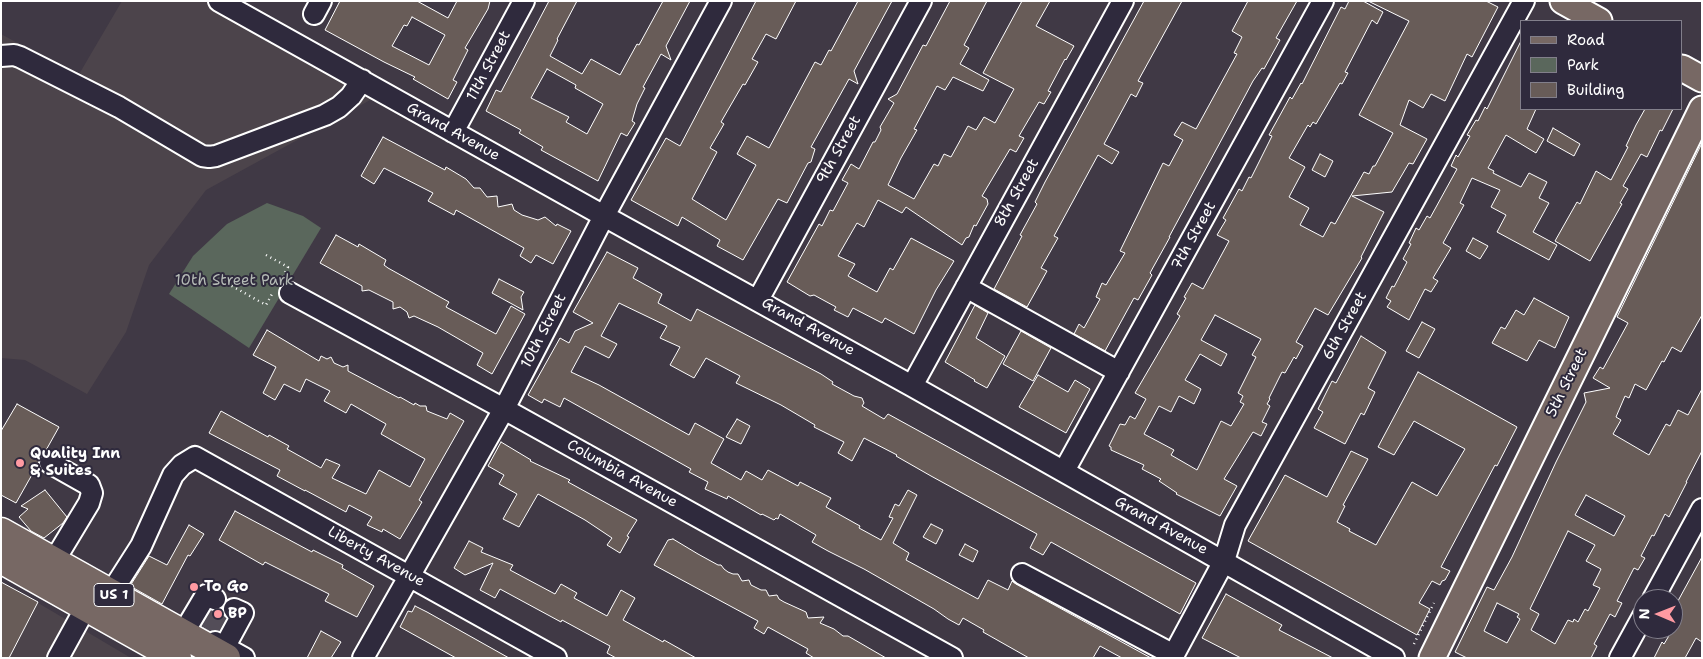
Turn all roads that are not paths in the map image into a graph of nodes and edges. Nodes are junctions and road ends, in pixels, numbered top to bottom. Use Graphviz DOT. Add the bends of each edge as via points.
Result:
graph roads {
  1 [pos="219,1"];
  2 [pos="524,1"];
  3 [pos="720,1"];
  4 [pos="921,1"];
  5 [pos="1123,1"];
  6 [pos="1323,1"];
  7 [pos="1524,1"];
  8 [pos="1563,1"];
  9 [pos="1597,20"];
  10 [pos="1,56"];
  11 [pos="1683,69"];
  12 [pos="1702,79"];
  13 [pos="362,80"];
  14 [pos="1702,109"];
  15 [pos="454,132"];
  16 [pos="604,216"];
  17 [pos="966,288"];
  18 [pos="283,289"];
  19 [pos="758,300"];
  20 [pos="1119,372"];
  21 [pos="912,386"];
  22 [pos="504,409"];
  23 [pos="50,463"];
  24 [pos="1064,471"];
  25 [pos="1702,509"];
  26 [pos="1,532"];
  27 [pos="1,559"];
  28 [pos="54,561"];
  29 [pos="1224,561"];
  30 [pos="1022,574"];
  31 [pos="410,576"];
  32 [pos="1658,589"];
  33 [pos="111,593"];
  34 [pos="215,599"];
  35 [pos="86,607"];
  36 [pos="234,609"];
  37 [pos="188,620"];
  38 [pos="1633,634"];
  39 [pos="226,641"];
  40 [pos="1423,651"];
  41 [pos="1389,656"];
  42 [pos="1173,657"];
  43 [pos="58,658"];
  44 [pos="177,658"];
  45 [pos="244,658"];
  46 [pos="363,658"];
  47 [pos="556,658"];
  48 [pos="952,658"];
  49 [pos="1620,658"];
  1 -- 13 [label="street, Grand Avenue"];
  2 -- 15 [label="street, 11th Street"];
  3 -- 16 [label="street, 10th Street"];
  4 -- 19 [label="street, 9th Street"];
  5 -- 17 [label="street, 8th Street"];
  6 -- 20 [label="street, 7th Street"];
  7 -- 29 [label="street, 6th Street" via="1235,525"];
  8 -- 9 [label="main road"];
  10 -- 13 [label="street" via="20,57 208,157 325,115 351,96"];
  11 -- 12 [label="main road"];
  13 -- 15 [label="street, Grand Avenue"];
  14 -- 40 [label="main road, 5th Street"];
  15 -- 16 [label="street, Grand Avenue"];
  16 -- 19 [label="street, Grand Avenue"];
  16 -- 22 [label="street, 10th Street"];
  17 -- 20 [label="street"];
  17 -- 21 [label="street, 8th Street"];
  18 -- 22 [label="street, Columbia Avenue"];
  19 -- 21 [label="street, Grand Avenue"];
  20 -- 24 [label="street, 7th Street"];
  21 -- 24 [label="street, Grand Avenue"];
  22 -- 31 [label="street, 10th Street"];
  22 -- 48 [label="street, Columbia Avenue"];
  23 -- 28 [label="street" via="88,486 92,493"];
  24 -- 29 [label="street, Grand Avenue"];
  25 -- 32 [label="street"];
  26 -- 28 [label="highway, US 1"];
  27 -- 35 [label="highway, US 1"];
  28 -- 33 [label="highway, US 1"];
  29 -- 41 [label="street, Grand Avenue"];
  29 -- 42 [label="street, 6th Street"];
  30 -- 42 [label="street"];
  31 -- 33 [label="street, Liberty Avenue" via="195,457 173,476 141,546"];
  31 -- 46 [label="street, 10th Street"];
  31 -- 47 [label="street, Liberty Avenue"];
  33 -- 37 [label="highway, US 1"];
  34 -- 37 [label="street" via="206,595"];
  35 -- 43 [label="street"];
  35 -- 44 [label="highway, US 1"];
  36 -- 39 [label="street" via="244,614"];
  37 -- 39 [label="highway, US 1"];
  38 -- 49 [label="street"];
  39 -- 45 [label="street"];
}
